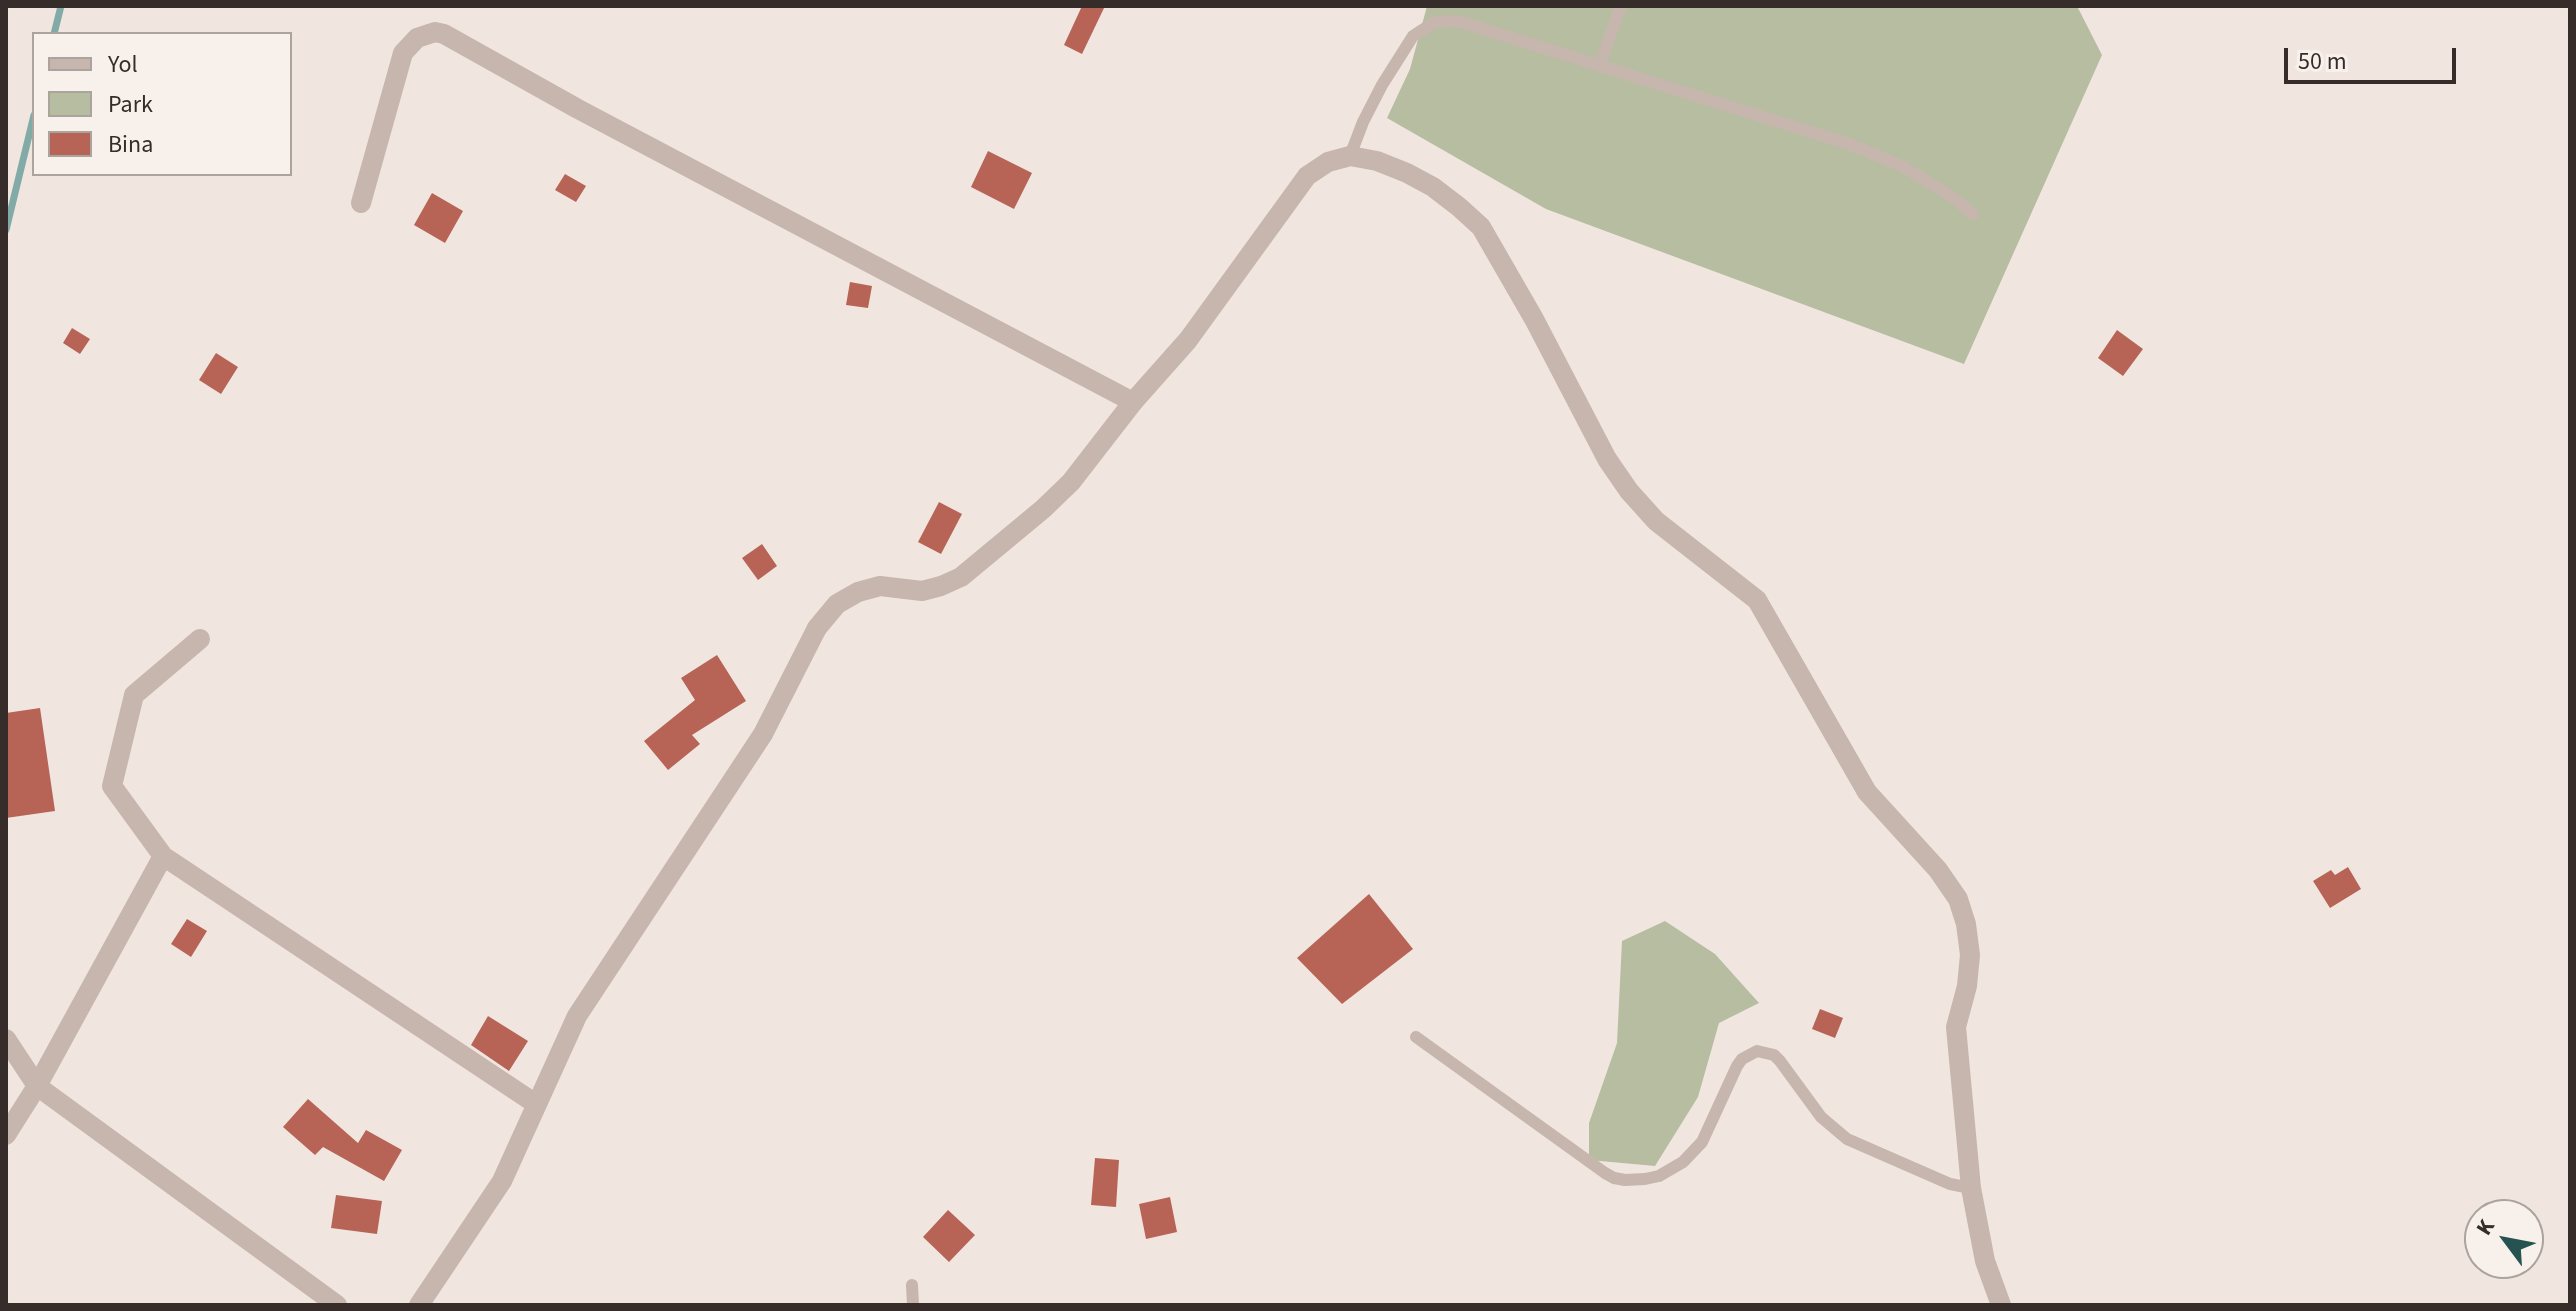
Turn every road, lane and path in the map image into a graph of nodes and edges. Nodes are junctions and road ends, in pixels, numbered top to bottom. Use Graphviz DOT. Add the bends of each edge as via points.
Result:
graph roads {
  1 [pos="1621,6"];
  2 [pos="1599,66"];
  3 [pos="1350,156"];
  4 [pos="361,203"];
  5 [pos="1973,214"];
  6 [pos="1133,402"];
  7 [pos="200,639"];
  8 [pos="163,856"];
  9 [pos="1416,1037"];
  10 [pos="6,1039"];
  11 [pos="37,1086"];
  12 [pos="536,1104"];
  13 [pos="6,1135"];
  14 [pos="1971,1188"];
  15 [pos="912,1285"];
  16 [pos="337,1305"];
  17 [pos="419,1305"];
  18 [pos="913,1305"];
  19 [pos="2001,1305"];
  1 -- 2 [label="lane"];
  2 -- 3 [label="lane" via="1461,22 1433,23 1406,45 1372,103"];
  2 -- 5 [label="lane" via="1876,154"];
  3 -- 6 [label="street" via="1307,176 1188,340"];
  3 -- 14 [label="street" via="1377,161 1433,187 1481,227 1629,491 1656,521 1757,600 1867,792 1958,899 1970,955 1956,1027"];
  4 -- 6 [label="street" via="403,53 417,38 444,34"];
  6 -- 12 [label="street" via="1071,482 961,577 922,591 880,586 837,604 817,628 763,734 577,1016"];
  7 -- 8 [label="street" via="134,695 112,786"];
  8 -- 11 [label="street"];
  8 -- 12 [label="street"];
  9 -- 14 [label="lane" via="1614,1178 1659,1176 1683,1162 1709,1130 1737,1066 1757,1051 1774,1055 1821,1117 1847,1139"];
  10 -- 11 [label="street"];
  11 -- 13 [label="street"];
  11 -- 16 [label="street"];
  12 -- 17 [label="street" via="502,1181"];
  14 -- 19 [label="street" via="1985,1261"];
  15 -- 18 [label="lane"];
}
